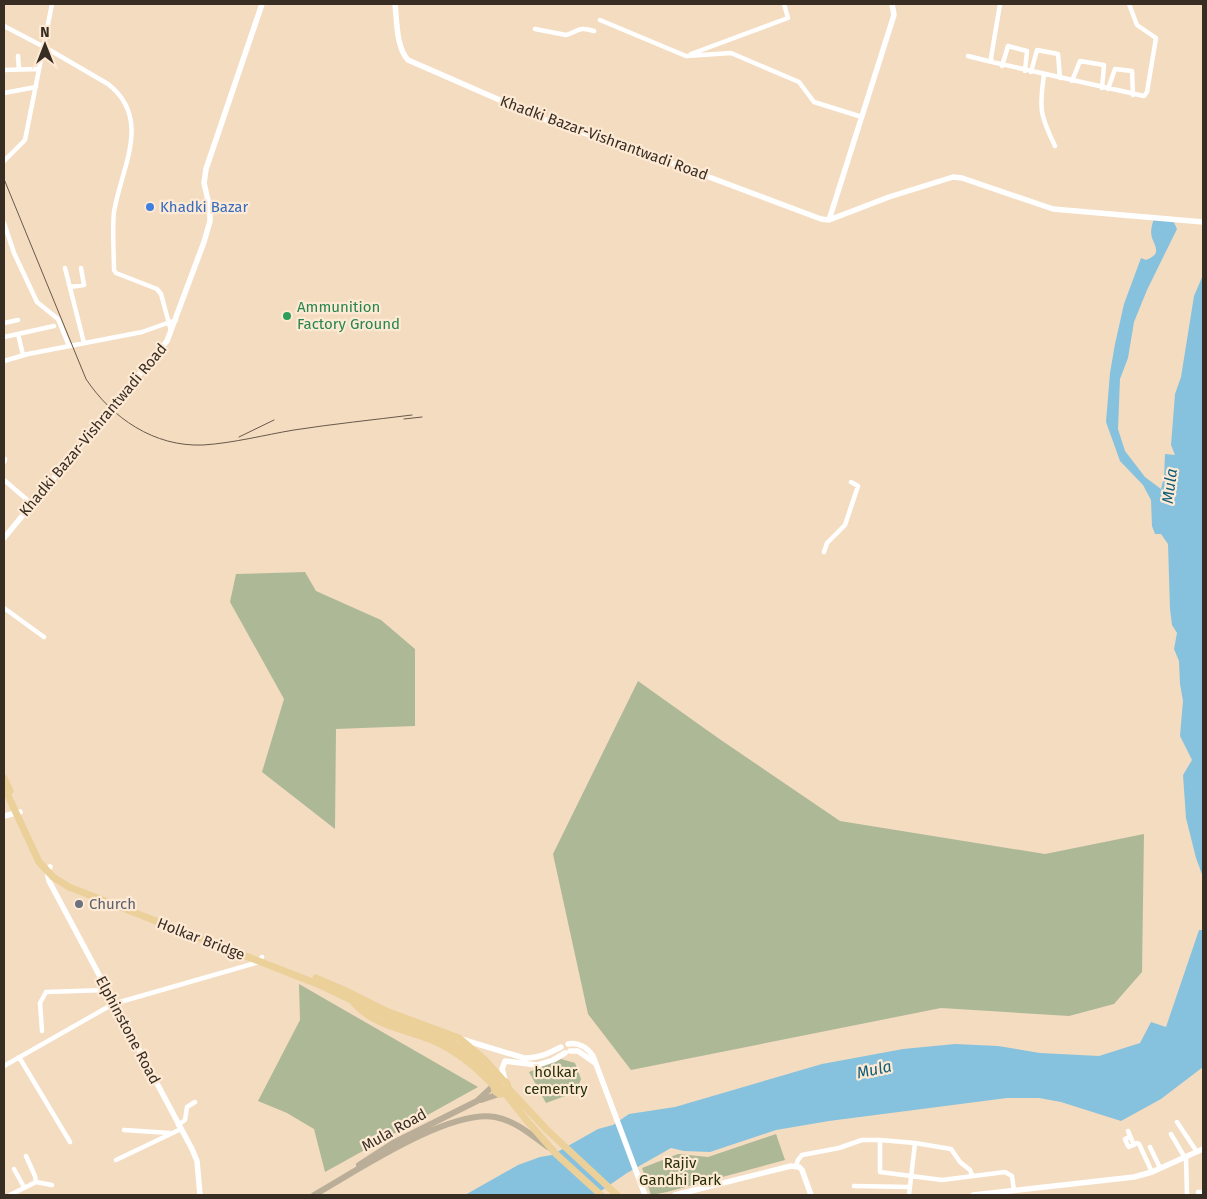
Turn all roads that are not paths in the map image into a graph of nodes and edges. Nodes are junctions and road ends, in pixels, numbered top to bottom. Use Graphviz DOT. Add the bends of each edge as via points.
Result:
graph roads {
  1 [pos="52,4"];
  2 [pos="262,4"];
  3 [pos="395,4"];
  4 [pos="784,4"];
  5 [pos="892,4"];
  6 [pos="1000,4"];
  7 [pos="1129,4"];
  8 [pos="600,20"];
  9 [pos="4,26"];
  10 [pos="535,29"];
  11 [pos="594,31"];
  12 [pos="18,56"];
  13 [pos="686,56"];
  14 [pos="968,56"];
  15 [pos="992,62"];
  16 [pos="1002,66"];
  17 [pos="18,69"];
  18 [pos="39,69"];
  19 [pos="4,70"];
  20 [pos="1025,71"];
  21 [pos="1031,72"];
  22 [pos="1044,75"];
  23 [pos="1060,78"];
  24 [pos="1072,81"];
  25 [pos="36,87"];
  26 [pos="1102,88"];
  27 [pos="1108,89"];
  28 [pos="4,93"];
  29 [pos="1133,94"];
  30 [pos="862,117"];
  31 [pos="1055,146"];
  32 [pos="4,161"];
  33 [pos="829,220"];
  34 [pos="1203,222"];
  35 [pos="4,223"];
  36 [pos="65,268"];
  37 [pos="81,268"];
  38 [pos="70,287"];
  39 [pos="18,320"];
  40 [pos="176,320"];
  41 [pos="4,323"];
  42 [pos="168,323"];
  43 [pos="54,326"];
  44 [pos="171,331"];
  45 [pos="18,334"];
  46 [pos="4,337"];
  47 [pos="84,343"];
  48 [pos="70,346"];
  49 [pos="23,356"];
  50 [pos="4,361"];
  51 [pos="4,480"];
  52 [pos="851,482"];
  53 [pos="32,504"];
  54 [pos="4,538"];
  55 [pos="824,552"];
  56 [pos="4,608"];
  57 [pos="44,637"];
  58 [pos="4,778"];
  59 [pos="4,787"];
  60 [pos="17,810"];
  61 [pos="4,816"];
  62 [pos="48,869"];
  63 [pos="260,960"];
  64 [pos="106,990"];
  65 [pos="350,999"];
  66 [pos="113,1004"];
  67 [pos="42,1031"];
  68 [pos="459,1038"];
  69 [pos="568,1044"];
  70 [pos="561,1047"];
  71 [pos="567,1052"];
  72 [pos="19,1057"];
  73 [pos="597,1065"];
  74 [pos="4,1066"];
  75 [pos="505,1083"];
  76 [pos="493,1086"];
  77 [pos="499,1094"];
  78 [pos="477,1101"];
  79 [pos="195,1102"];
  80 [pos="1177,1122"];
  81 [pos="180,1127"];
  82 [pos="124,1130"];
  83 [pos="171,1134"];
  84 [pos="1128,1134"];
  85 [pos="1171,1134"];
  86 [pos="880,1140"];
  87 [pos="70,1142"];
  88 [pos="915,1144"];
  89 [pos="1150,1147"];
  90 [pos="1203,1149"];
  91 [pos="387,1151"];
  92 [pos="1197,1152"];
  93 [pos="556,1154"];
  94 [pos="26,1156"];
  95 [pos="1186,1157"];
  96 [pos="116,1160"];
  97 [pos="796,1166"];
  98 [pos="1160,1168"];
  99 [pos="14,1169"];
  100 [pos="1152,1172"];
  101 [pos="972,1175"];
  102 [pos="911,1176"];
  103 [pos="36,1182"];
  104 [pos="52,1185"];
  105 [pos="854,1186"];
  106 [pos="24,1187"];
  107 [pos="910,1187"];
  108 [pos="1014,1191"];
  109 [pos="10,1195"];
  110 [pos="200,1195"];
  111 [pos="306,1195"];
  112 [pos="314,1195"];
  113 [pos="601,1195"];
  114 [pos="617,1195"];
  115 [pos="645,1195"];
  116 [pos="675,1195"];
  117 [pos="811,1195"];
  118 [pos="909,1195"];
  119 [pos="973,1195"];
  120 [pos="1187,1195"];
  1 -- 18 [label="street"];
  2 -- 40 [label="street, Khadki Bazar-Vishrantwadi Road" via="206,169 204,183 210,221"];
  3 -- 33 [label="street, Khadki Bazar-Vishrantwadi Road" via="400,46 408,60 543,119"];
  4 -- 13 [label="street" via="788,18"];
  5 -- 30 [label="street" via="894,15"];
  6 -- 15 [label="street"];
  7 -- 29 [label="street" via="1138,25 1156,38 1147,92 1144,96"];
  8 -- 13 [label="street"];
  9 -- 42 [label="street" via="114,89 129,110 131,141 114,213 114,270 157,289"];
  10 -- 11 [label="street" via="566,35 578,28"];
  12 -- 17 [label="street"];
  13 -- 30 [label="street" via="731,53 799,82 814,102"];
  14 -- 15 [label="street"];
  15 -- 16 [label="street"];
  16 -- 20 [label="street"];
  16 -- 20 [label="street" via="1008,46 1027,51"];
  17 -- 18 [label="street"];
  17 -- 19 [label="street"];
  18 -- 25 [label="street"];
  20 -- 21 [label="street"];
  21 -- 22 [label="street"];
  21 -- 23 [label="street" via="1037,50 1058,54"];
  22 -- 23 [label="street"];
  22 -- 31 [label="street" via="1040,102 1043,121"];
  23 -- 24 [label="street"];
  24 -- 26 [label="street"];
  24 -- 26 [label="street" via="1080,61 1104,65"];
  25 -- 28 [label="street"];
  25 -- 32 [label="street" via="25,140"];
  26 -- 27 [label="street"];
  27 -- 29 [label="street"];
  27 -- 29 [label="street" via="1115,69 1132,72"];
  30 -- 33 [label="street"];
  33 -- 34 [label="street" via="953,177 1053,209"];
  35 -- 48 [label="street" via="37,302 58,319"];
  36 -- 38 [label="street"];
  37 -- 38 [label="street" via="84,284"];
  38 -- 47 [label="street"];
  39 -- 41 [label="street"];
  40 -- 42 [label="street"];
  40 -- 44 [label="street, Khadki Bazar-Vishrantwadi Road"];
  42 -- 44 [label="street"];
  42 -- 47 [label="street" via="142,332"];
  43 -- 45 [label="street"];
  44 -- 53 [label="street, Khadki Bazar-Vishrantwadi Road" via="161,350"];
  45 -- 46 [label="street"];
  45 -- 49 [label="street"];
  47 -- 48 [label="street"];
  48 -- 49 [label="street"];
  49 -- 50 [label="street"];
  51 -- 53 [label="street"];
  52 -- 55 [label="street" via="858,486 845,525 826,543"];
  53 -- 54 [label="street, Khadki Bazar-Vishrantwadi Road"];
  56 -- 57 [label="street"];
  58 -- 60 [label="main road, Elphinstone Road"];
  59 -- 60 [label="main road"];
  60 -- 61 [label="street"];
  60 -- 62 [label="main road, Elphinstone Road"];
  62 -- 63 [label="main road, Elphinstone Road" via="71,883"];
  62 -- 64 [label="street, Elphinstone Road" via="49,881"];
  63 -- 65 [label="main road, Holkar Bridge"];
  63 -- 66 [label="street"];
  63 -- 68 [label="main road" via="346,991 386,1011"];
  64 -- 66 [label="street, Elphinstone Road"];
  64 -- 67 [label="street" via="46,992 40,1003"];
  65 -- 76 [label="main road" via="378,1022 453,1051"];
  65 -- 93 [label="main road, Holkar Bridge" via="444,1039 464,1051 490,1074"];
  66 -- 72 [label="street"];
  66 -- 81 [label="street, Elphinstone Road"];
  68 -- 70 [label="street" via="531,1059"];
  68 -- 75 [label="main road"];
  69 -- 70 [label="street"];
  69 -- 71 [label="street"];
  69 -- 73 [label="street" via="587,1049"];
  70 -- 71 [label="street"];
  71 -- 73 [label="street" via="578,1051"];
  71 -- 75 [label="street" via="537,1065 504,1061"];
  72 -- 74 [label="street"];
  72 -- 87 [label="street"];
  73 -- 115 [label="street"];
  75 -- 76 [label="main road" via="497,1080"];
  75 -- 77 [label="main road" via="505,1093"];
  75 -- 114 [label="main road" via="547,1130"];
  76 -- 77 [label="main road"];
  76 -- 78 [label="main road, Mula Road"];
  77 -- 78 [label="main road"];
  78 -- 91 [label="main road, Mula Road"];
  79 -- 81 [label="street" via="187,1107"];
  80 -- 92 [label="street"];
  81 -- 83 [label="street"];
  81 -- 110 [label="street, Elphinstone Road" via="197,1161"];
  82 -- 83 [label="street"];
  83 -- 96 [label="street"];
  84 -- 100 [label="street" via="1125,1139 1128,1146 1139,1144"];
  85 -- 95 [label="street"];
  86 -- 88 [label="street"];
  86 -- 97 [label="street" via="858,1141 802,1155"];
  86 -- 102 [label="street" via="880,1172"];
  88 -- 101 [label="street" via="951,1149"];
  88 -- 102 [label="street"];
  89 -- 98 [label="street"];
  90 -- 92 [label="street"];
  91 -- 93 [label="main road" via="451,1122 491,1117 519,1126"];
  91 -- 111 [label="main road, Mula Road"];
  91 -- 112 [label="main road, Mula Road"];
  92 -- 95 [label="street"];
  93 -- 113 [label="main road, Holkar Bridge"];
  94 -- 103 [label="street"];
  95 -- 98 [label="street"];
  95 -- 120 [label="street"];
  97 -- 116 [label="street" via="785,1166"];
  97 -- 117 [label="street" via="802,1170"];
  98 -- 100 [label="street"];
  99 -- 106 [label="street"];
  100 -- 108 [label="street"];
  101 -- 102 [label="street" via="942,1180"];
  101 -- 108 [label="street" via="1009,1172"];
  102 -- 107 [label="street"];
  103 -- 104 [label="street"];
  103 -- 106 [label="street"];
  105 -- 107 [label="street"];
  106 -- 109 [label="street"];
  107 -- 118 [label="street"];
  108 -- 119 [label="street"];
}
